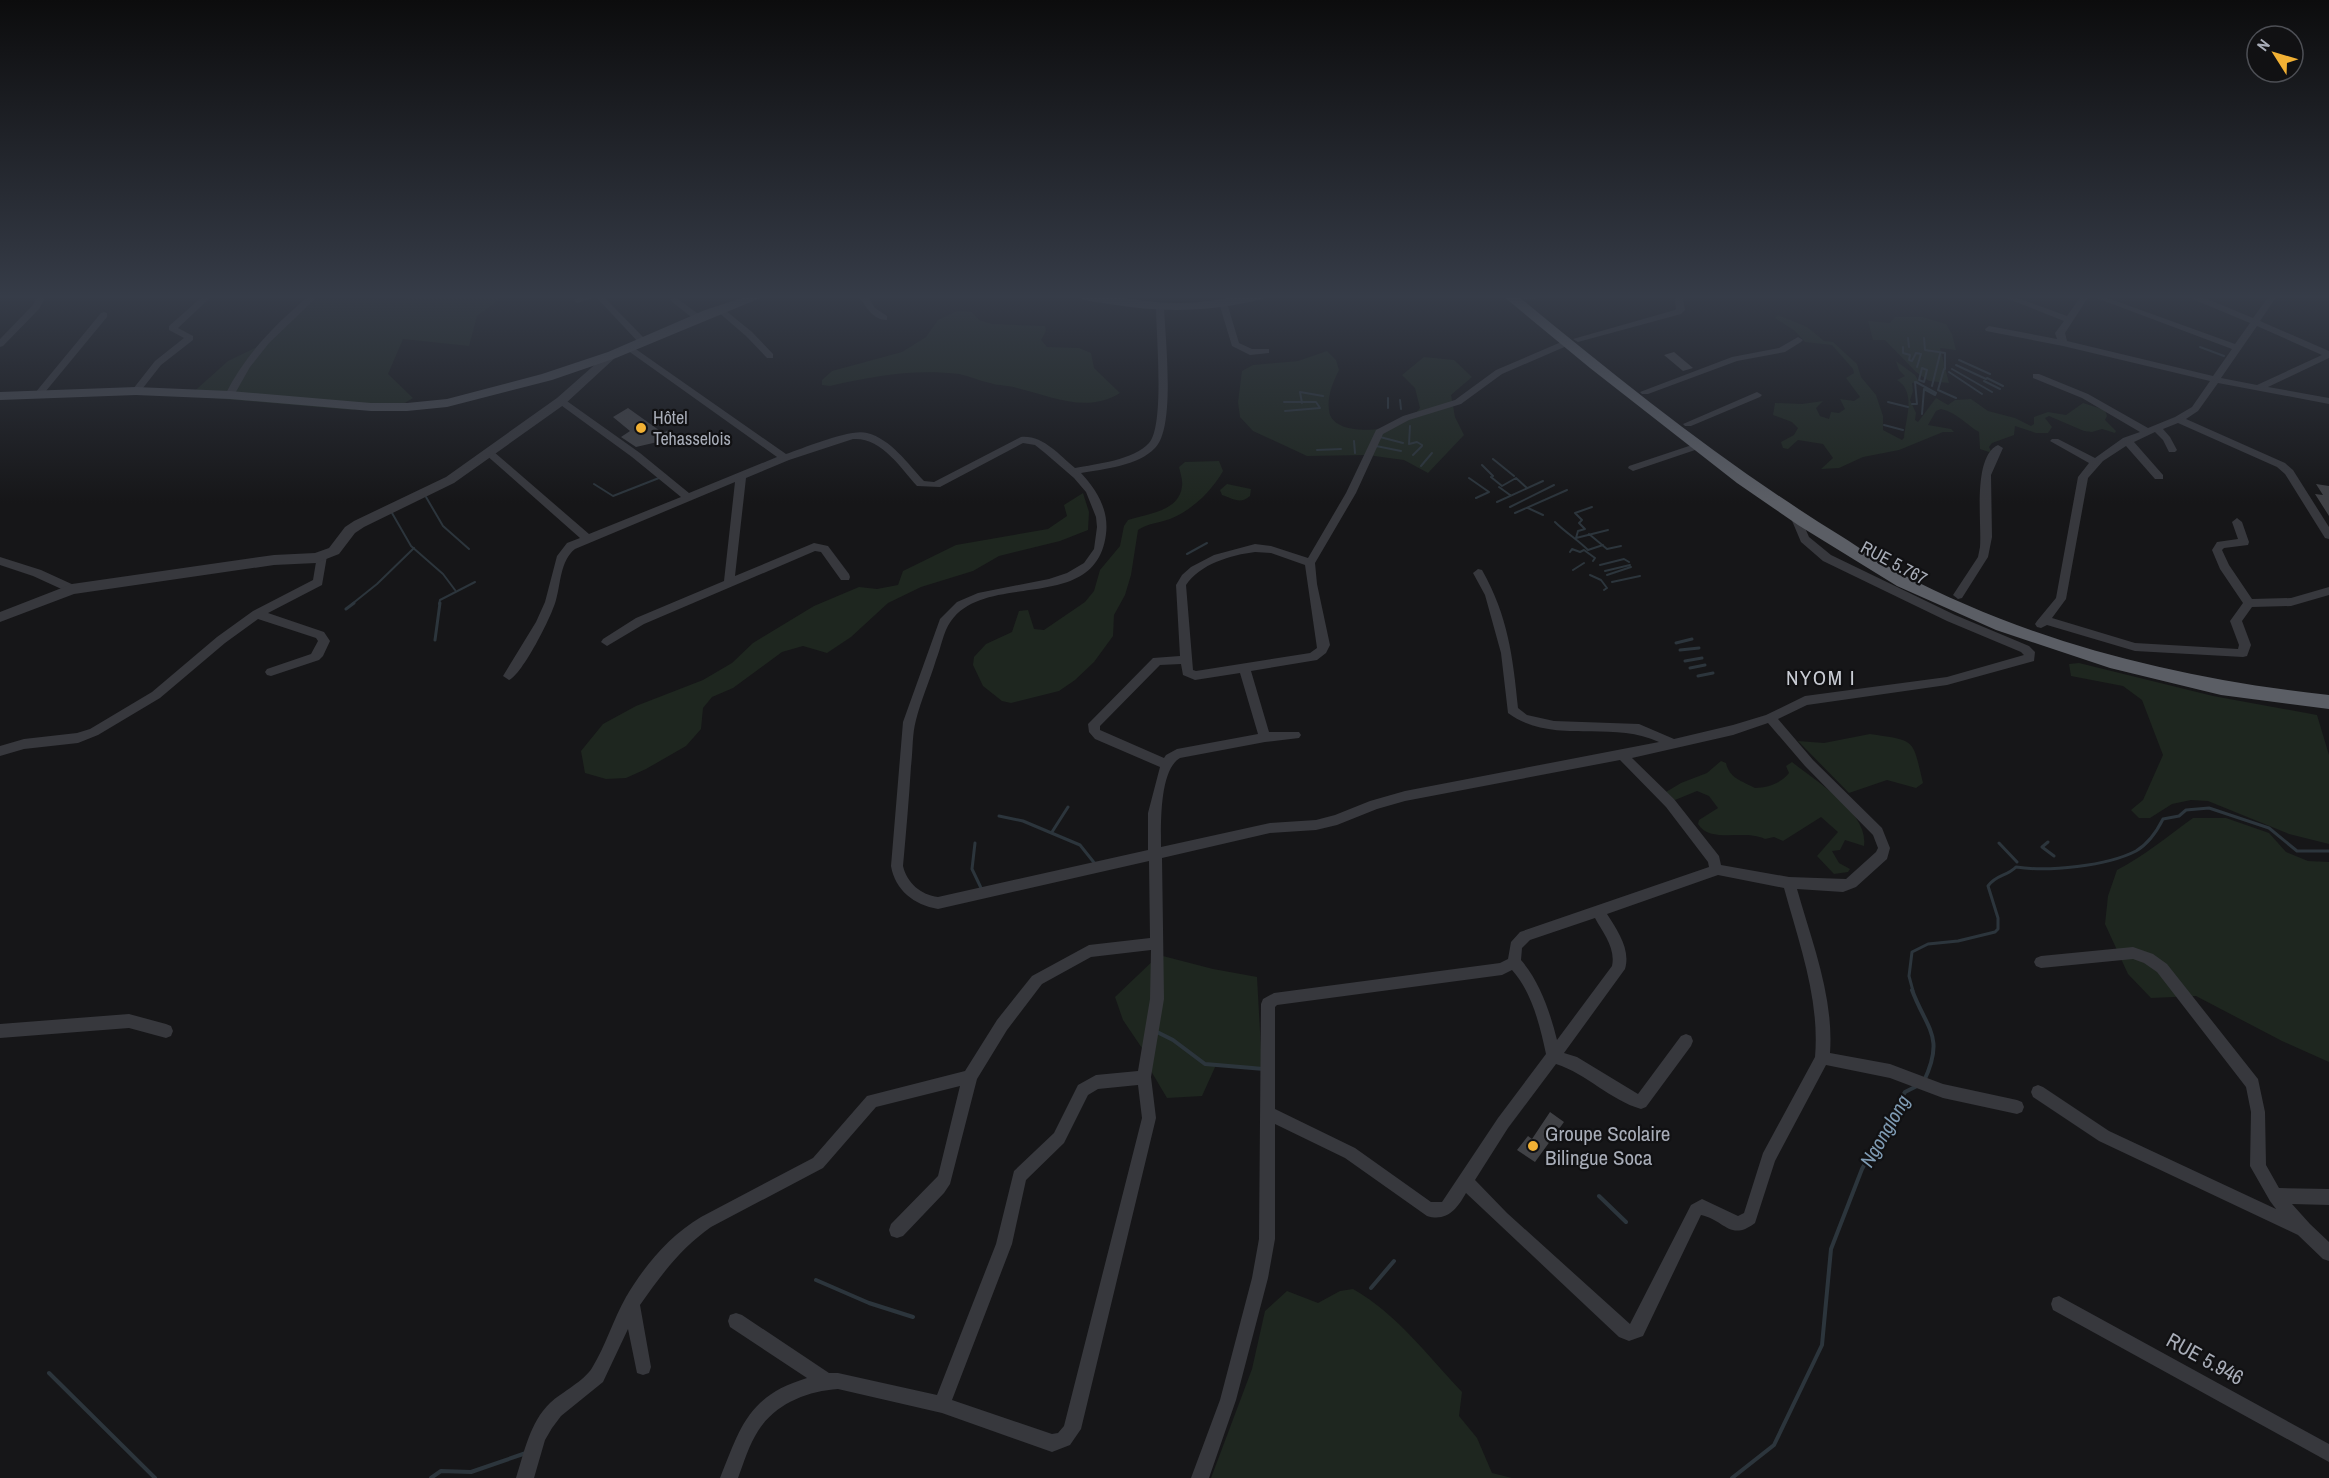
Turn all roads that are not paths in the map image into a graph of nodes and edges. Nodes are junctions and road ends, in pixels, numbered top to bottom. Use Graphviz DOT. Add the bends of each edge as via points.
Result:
graph roads {
  1 [pos="63,365"];
  2 [pos="156,365"];
  3 [pos="247,365"];
  4 [pos="579,365"];
  5 [pos="601,365"];
  6 [pos="654,365"];
  7 [pos="1162,365"];
  8 [pos="1516,365"];
  9 [pos="1601,365"];
  10 [pos="1606,365"];
  11 [pos="1719,365"];
  12 [pos="2155,365"];
  13 [pos="2227,365"];
  14 [pos="2308,365"];
  15 [pos="2037,376"];
  16 [pos="2217,380"];
  17 [pos="2258,388"];
  18 [pos="136,391"];
  19 [pos="1645,392"];
  20 [pos="38,395"];
  21 [pos="230,395"];
  22 [pos="1757,395"];
  23 [pos="0,396"];
  24 [pos="561,401"];
  25 [pos="2329,401"];
  26 [pos="2178,419"];
  27 [pos="1688,424"];
  28 [pos="2152,430"];
  29 [pos="2126,440"];
  30 [pos="2055,441"];
  31 [pos="1698,446"];
  32 [pos="1998,448"];
  33 [pos="2172,450"];
  34 [pos="490,454"];
  35 [pos="786,458"];
  36 [pos="2095,462"];
  37 [pos="1633,468"];
  38 [pos="1074,471"];
  39 [pos="2159,477"];
  40 [pos="741,478"];
  41 [pos="687,497"];
  42 [pos="1795,516"];
  43 [pos="2237,522"];
  44 [pos="2329,535"];
  45 [pos="588,539"];
  46 [pos="322,556"];
  47 [pos="0,561"];
  48 [pos="1311,563"];
  49 [pos="1478,573"];
  50 [pos="844,577"];
  51 [pos="729,583"];
  52 [pos="72,589"];
  53 [pos="2329,591"];
  54 [pos="1958,595"];
  55 [pos="2249,603"];
  56 [pos="257,614"];
  57 [pos="0,617"];
  58 [pos="2043,623"];
  59 [pos="607,642"];
  60 [pos="1185,660"];
  61 [pos="1245,669"];
  62 [pos="271,672"];
  63 [pos="509,676"];
  64 [pos="2329,688"];
  65 [pos="2329,702"];
  66 [pos="1770,718"];
  67 [pos="1295,735"];
  68 [pos="1265,737"];
  69 [pos="1674,744"];
  70 [pos="0,751"];
  71 [pos="1622,755"];
  72 [pos="1166,764"];
  73 [pos="1155,855"];
  74 [pos="1716,868"];
  75 [pos="1789,884"];
  76 [pos="1598,911"];
  77 [pos="1157,943"];
  78 [pos="1514,962"];
  79 [pos="2041,962"];
  80 [pos="0,1031"];
  81 [pos="166,1031"];
  82 [pos="1686,1041"];
  83 [pos="1553,1056"];
  84 [pos="1822,1058"];
  85 [pos="970,1077"];
  86 [pos="1144,1077"];
  87 [pos="2038,1092"];
  88 [pos="2017,1107"];
  89 [pos="1268,1113"];
  90 [pos="1465,1180"];
  91 [pos="2275,1196"];
  92 [pos="2329,1197"];
  93 [pos="897,1230"];
  94 [pos="2304,1230"];
  95 [pos="2329,1253"];
  96 [pos="632,1303"];
  97 [pos="2059,1304"];
  98 [pos="736,1321"];
  99 [pos="644,1367"];
  100 [pos="825,1380"];
  101 [pos="942,1405"];
  102 [pos="2329,1453"];
  103 [pos="525,1478"];
  104 [pos="729,1478"];
  105 [pos="1200,1478"];
  1 -- 20 [label="street"];
  2 -- 18 [label="street"];
  3 -- 21 [label="street"];
  4 -- 21 [label="main road" via="468,399 414,407"];
  5 -- 24 [label="street"];
  6 -- 35 [label="street"];
  7 -- 38 [label="street" via="1163,417 1156,441 1118,462"];
  8 -- 48 [label="street" via="1499,372 1458,402 1406,418 1379,432 1351,493"];
  9 -- 31 [label="highway"];
  10 -- 19 [label="highway, RUE 5.767"];
  11 -- 19 [label="street"];
  12 -- 16 [label="street"];
  13 -- 16 [label="street"];
  14 -- 17 [label="street"];
  15 -- 28 [label="street"];
  16 -- 17 [label="street"];
  16 -- 26 [label="street" via="2195,409"];
  17 -- 25 [label="street"];
  18 -- 20 [label="main road"];
  18 -- 21 [label="main road"];
  19 -- 27 [label="highway, RUE 5.767"];
  20 -- 23 [label="main road"];
  22 -- 27 [label="street"];
  24 -- 34 [label="street"];
  24 -- 41 [label="street"];
  26 -- 28 [label="street"];
  26 -- 44 [label="street" via="2286,468"];
  27 -- 54 [label="highway, RUE 5.767" via="1769,487 1864,549"];
  28 -- 29 [label="street"];
  28 -- 33 [label="street" via="2167,439"];
  29 -- 36 [label="street"];
  29 -- 39 [label="street"];
  30 -- 36 [label="street"];
  31 -- 37 [label="street"];
  31 -- 42 [label="highway"];
  32 -- 54 [label="street" via="1986,474 1985,550"];
  34 -- 45 [label="street"];
  34 -- 46 [label="street" via="443,485 359,524 334,551"];
  35 -- 38 [label="street" via="865,435 890,450 921,484 930,486 1026,439 1035,441"];
  35 -- 40 [label="street"];
  36 -- 58 [label="street" via="2083,477 2061,599"];
  38 -- 73 [label="street" via="1092,491 1102,520 1103,537 1091,563 1066,578 973,599 955,609 944,622 909,722 897,873 919,896 938,903"];
  40 -- 41 [label="street"];
  40 -- 51 [label="street"];
  41 -- 45 [label="street"];
  42 -- 65 [label="highway" via="1901,581 1955,607 2040,639 2168,676"];
  42 -- 66 [label="street" via="1805,539 1827,558 2031,656 1947,681 1805,701"];
  43 -- 55 [label="street" via="2244,542 2222,545 2217,550"];
  45 -- 63 [label="street" via="563,553 538,631"];
  46 -- 52 [label="street"];
  46 -- 56 [label="street" via="318,582"];
  47 -- 52 [label="street"];
  48 -- 60 [label="street" via="1263,548 1252,549 1222,555 1187,575 1181,585"];
  48 -- 61 [label="street" via="1323,650 1313,657"];
  49 -- 69 [label="street" via="1490,596 1507,653 1512,710 1517,715 1572,728 1638,729"];
  50 -- 51 [label="street" via="824,549 818,547"];
  51 -- 59 [label="street" via="640,621"];
  52 -- 57 [label="street"];
  53 -- 55 [label="street" via="2291,602"];
  54 -- 58 [label="highway, RUE 5.767"];
  55 -- 58 [label="street" via="2236,621 2245,645 2243,653 2135,647"];
  56 -- 62 [label="street" via="320,635 324,641 315,657"];
  56 -- 70 [label="street" via="156,695 94,732"];
  58 -- 64 [label="highway, RUE 5.767" via="2089,642 2166,664 2246,679"];
  60 -- 61 [label="street" via="1185,669 1195,676"];
  60 -- 72 [label="street" via="1157,662 1093,729 1101,737"];
  61 -- 68 [label="street"];
  66 -- 69 [label="street"];
  66 -- 75 [label="street" via="1878,832 1884,848 1882,855 1851,883"];
  67 -- 68 [label="street"];
  68 -- 72 [label="street" via="1177,754"];
  69 -- 71 [label="street"];
  71 -- 73 [label="street" via="1405,796 1316,825 1270,828"];
  71 -- 74 [label="street" via="1670,803"];
  72 -- 73 [label="street" via="1155,801"];
  73 -- 77 [label="street"];
  74 -- 75 [label="street"];
  74 -- 76 [label="street" via="1712,873"];
  75 -- 84 [label="street" via="1814,971 1825,1041"];
  76 -- 78 [label="street" via="1525,936 1516,946"];
  76 -- 83 [label="street" via="1620,954 1621,964"];
  77 -- 85 [label="street" via="1089,951 1042,976 1002,1025"];
  77 -- 86 [label="street" via="1157,999"];
  78 -- 83 [label="street" via="1524,973 1551,1040"];
  78 -- 89 [label="street" via="1502,969 1271,1001 1267,1008"];
  79 -- 91 [label="street" via="2133,953 2162,968 2253,1084 2258,1112 2258,1166"];
  80 -- 81 [label="street" via="129,1021"];
  82 -- 83 [label="street" via="1641,1102 1572,1062"];
  83 -- 90 [label="street"];
  84 -- 88 [label="street" via="1890,1071 1943,1091"];
  84 -- 90 [label="street" via="1768,1158 1750,1218 1737,1224 1706,1208 1696,1210 1633,1332 1625,1331"];
  85 -- 93 [label="street" via="945,1179"];
  85 -- 96 [label="street" via="872,1101 818,1163 689,1233 660,1262"];
  86 -- 101 [label="street" via="1088,1086 1056,1142 1022,1173 1004,1244"];
  86 -- 101 [label="street" via="1149,1118 1067,1438 1052,1443"];
  87 -- 94 [label="street" via="2104,1136"];
  89 -- 90 [label="street" via="1350,1153 1435,1211 1450,1205"];
  89 -- 105 [label="street" via="1267,1239 1260,1278 1228,1400"];
  91 -- 92 [label="street"];
  91 -- 94 [label="street"];
  94 -- 95 [label="street"];
  96 -- 99 [label="street"];
  96 -- 103 [label="street" via="597,1376 546,1422"];
  97 -- 102 [label="street, RUE 5.946"];
  98 -- 100 [label="street"];
  100 -- 101 [label="street"];
  100 -- 104 [label="street" via="771,1404 761,1413 751,1425"];
}
